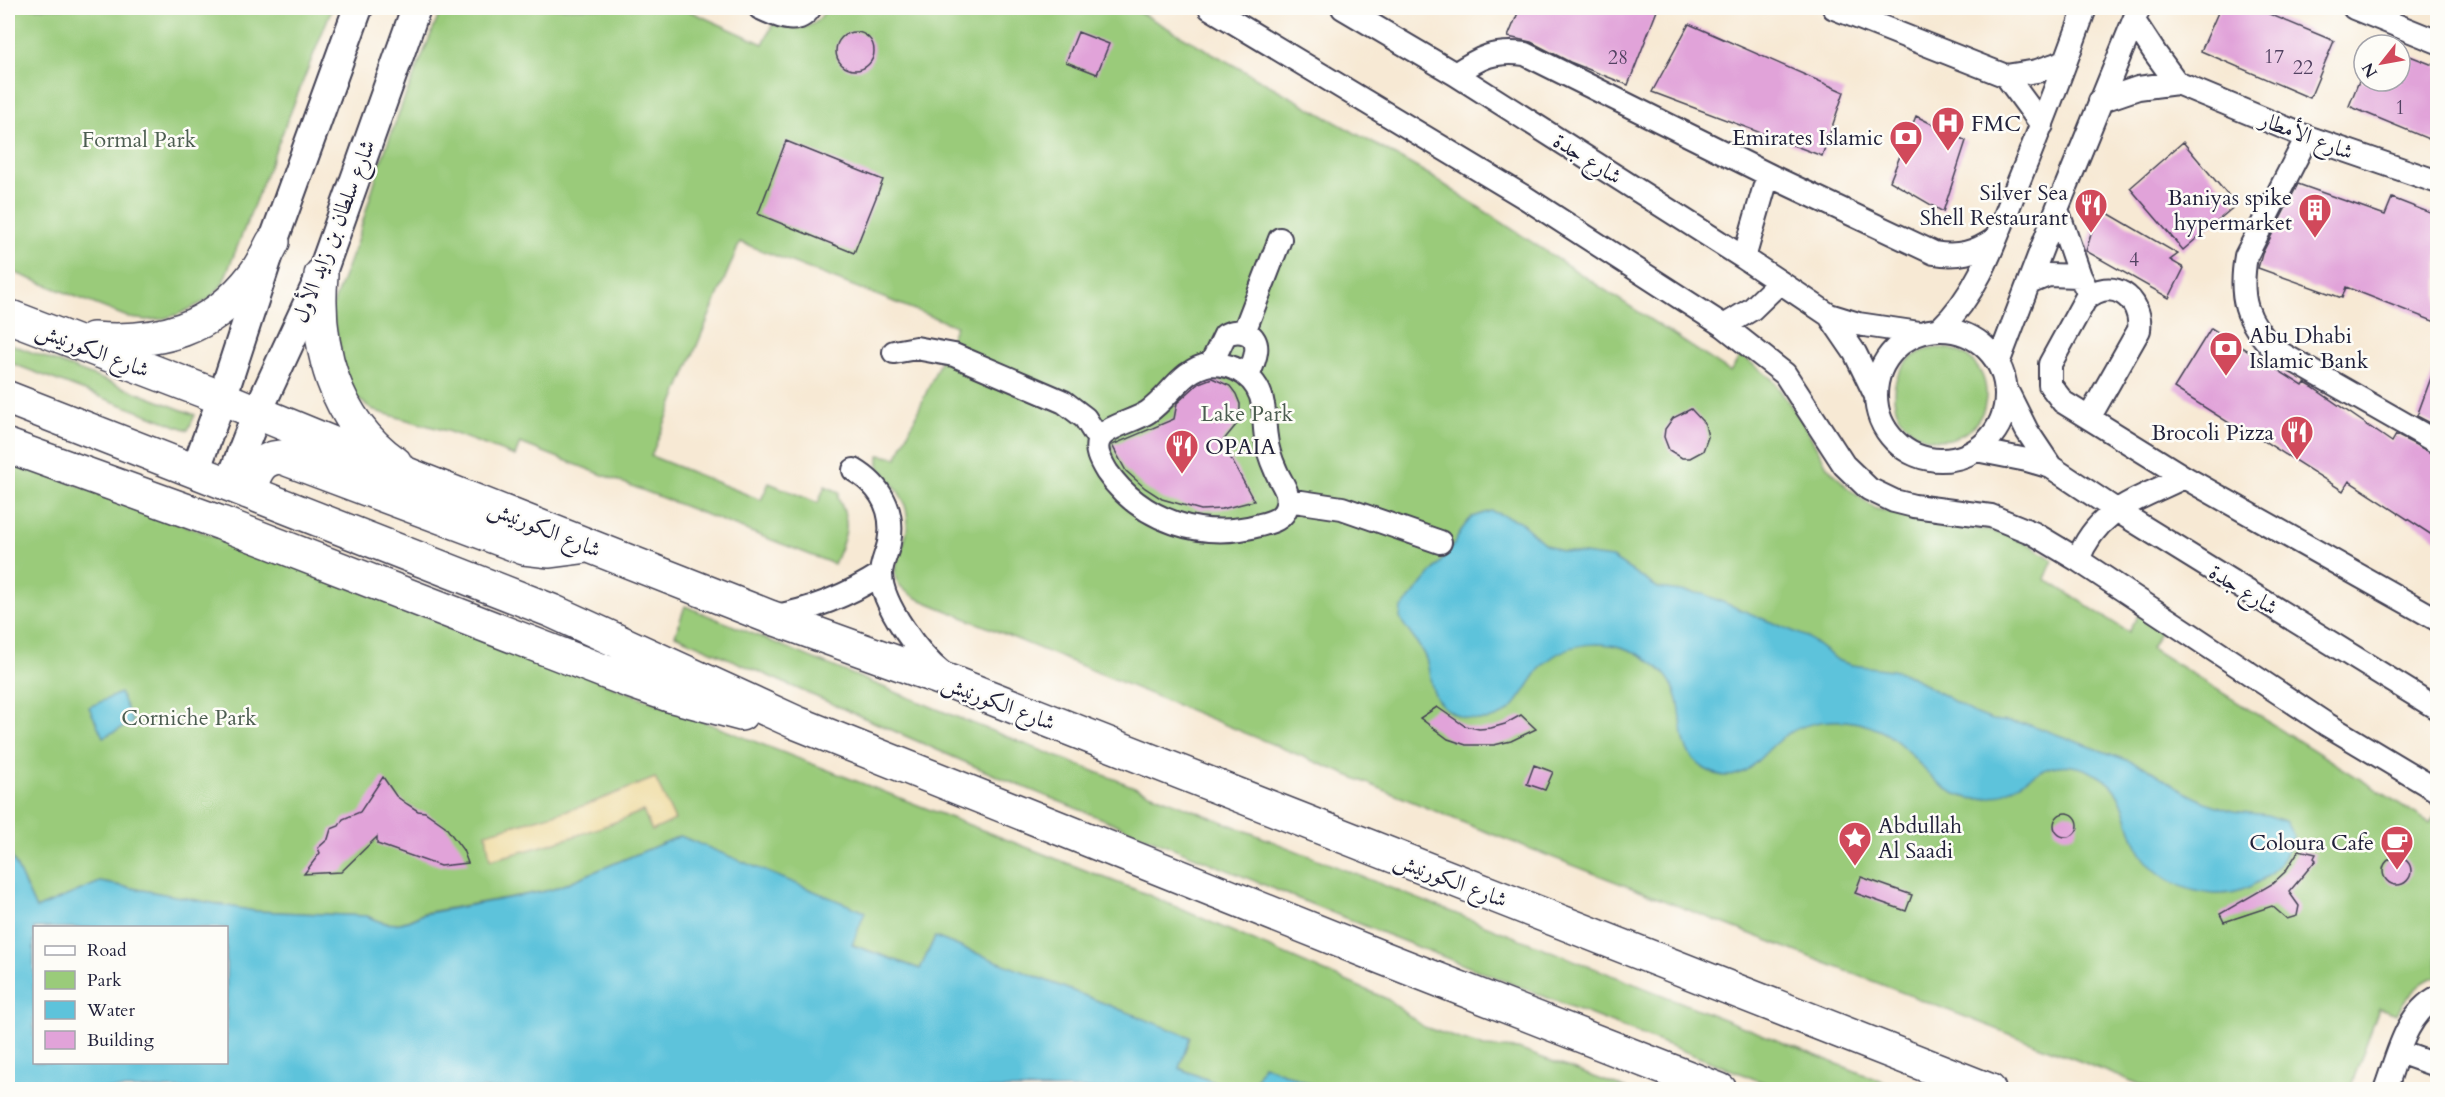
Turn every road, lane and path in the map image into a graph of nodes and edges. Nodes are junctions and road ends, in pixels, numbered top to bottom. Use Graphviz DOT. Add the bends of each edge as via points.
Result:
graph roads {
  1 [pos="358,8"];
  2 [pos="416,8"];
  3 [pos="760,8"];
  4 [pos="810,8"];
  5 [pos="1210,8"];
  6 [pos="1343,8"];
  7 [pos="1834,8"];
  8 [pos="2085,8"];
  9 [pos="2354,8"];
  10 [pos="2137,14"];
  11 [pos="2438,42"];
  12 [pos="2066,61"];
  13 [pos="1455,74"];
  14 [pos="2006,76"];
  15 [pos="2178,83"];
  16 [pos="2100,101"];
  17 [pos="2042,125"];
  18 [pos="2307,137"];
  19 [pos="1768,175"];
  20 [pos="2438,182"];
  21 [pos="2057,209"];
  22 [pos="1280,239"];
  23 [pos="1995,239"];
  24 [pos="273,242"];
  25 [pos="1744,258"];
  26 [pos="321,275"];
  27 [pos="1780,282"];
  28 [pos="2029,282"];
  29 [pos="2084,286"];
  30 [pos="1829,315"];
  31 [pos="8,316"];
  32 [pos="1724,326"];
  33 [pos="1930,331"];
  34 [pos="1244,332"];
  35 [pos="60,337"];
  36 [pos="894,352"];
  37 [pos="1998,363"];
  38 [pos="1211,364"];
  39 [pos="1248,376"];
  40 [pos="2006,389"];
  41 [pos="1875,394"];
  42 [pos="8,398"];
  43 [pos="222,398"];
  44 [pos="257,413"];
  45 [pos="2089,418"];
  46 [pos="1099,440"];
  47 [pos="2438,443"];
  48 [pos="8,447"];
  49 [pos="1976,450"];
  50 [pos="2051,467"];
  51 [pos="854,470"];
  52 [pos="195,471"];
  53 [pos="414,477"];
  54 [pos="2184,477"];
  55 [pos="239,489"];
  56 [pos="1288,500"];
  57 [pos="2116,510"];
  58 [pos="1440,542"];
  59 [pos="589,546"];
  60 [pos="2078,560"];
  61 [pos="881,574"];
  62 [pos="770,617"];
  63 [pos="2438,620"];
  64 [pos="956,684"];
  65 [pos="2438,709"];
  66 [pos="797,723"];
  67 [pos="2438,791"];
  68 [pos="2438,997"];
  69 [pos="2399,1052"];
  70 [pos="2438,1066"];
  71 [pos="1720,1089"];
  72 [pos="1989,1089"];
  73 [pos="2385,1089"];
  1 -- 24 [label="main road"];
  2 -- 26 [label="main road, شارع سلطان بن زايد الأول"];
  3 -- 4 [label="street" via="791,20 805,15"];
  5 -- 32 [label="street" via="1526,198"];
  6 -- 13 [label="street, شارع جدة"];
  7 -- 14 [label="street"];
  8 -- 12 [label="street"];
  9 -- 11 [label="street"];
  10 -- 15 [label="street, شارع الأمطار" via="2155,53"];
  10 -- 16 [label="street"];
  12 -- 14 [label="street"];
  12 -- 17 [label="street"];
  13 -- 19 [label="street" via="1491,54 1526,54"];
  13 -- 25 [label="street, شارع جدة"];
  14 -- 17 [label="street"];
  15 -- 16 [label="street, شارع الأمطار" via="2138,88"];
  15 -- 18 [label="street, شارع الأمطار"];
  16 -- 21 [label="street"];
  17 -- 23 [label="street"];
  18 -- 20 [label="street, شارع الأمطار"];
  18 -- 47 [label="street" via="2246,256 2243,298 2249,318 2275,350"];
  19 -- 23 [label="street" via="1934,253 1966,254"];
  19 -- 25 [label="street"];
  21 -- 28 [label="street"];
  21 -- 29 [label="street"];
  22 -- 34 [label="street"];
  23 -- 33 [label="street" via="1969,296 1955,315"];
  24 -- 35 [label="highway" via="255,273 231,300 202,321 169,335 134,341"];
  24 -- 43 [label="main road"];
  25 -- 27 [label="street, شارع جدة"];
  26 -- 44 [label="main road, شارع سلطان بن زايد الأول"];
  26 -- 53 [label="highway" via="320,334 337,390 369,439"];
  27 -- 30 [label="street, شارع جدة"];
  27 -- 32 [label="street" via="1752,309"];
  28 -- 29 [label="street" via="2048,275"];
  28 -- 37 [label="street"];
  29 -- 45 [label="street" via="2079,309 2050,364 2049,375 2055,395"];
  29 -- 45 [label="street" via="2124,294 2133,300 2140,320 2134,340"];
  30 -- 33 [label="street, شارع جدة" via="1858,324"];
  30 -- 41 [label="street, شارع جدة" via="1855,353"];
  31 -- 35 [label="highway, شارع الكورنيش"];
  32 -- 60 [label="street" via="1785,374 1845,465 1869,489 1914,506 1991,516 2033,533"];
  33 -- 37 [label="street" via="1958,331 1974,338"];
  33 -- 41 [label="street" via="1901,342 1887,357 1878,375"];
  34 -- 38 [label="street" via="1225,335"];
  34 -- 39 [label="street" via="1250,334 1257,351"];
  35 -- 43 [label="highway, شارع الكورنيش"];
  36 -- 46 [label="street" via="916,348 954,355 1064,402 1085,418"];
  37 -- 40 [label="street"];
  38 -- 39 [label="street" via="1231,366"];
  38 -- 46 [label="street" via="1192,369 1149,411 1107,431"];
  39 -- 56 [label="street" via="1263,402 1268,449"];
  40 -- 49 [label="street" via="1999,424"];
  40 -- 50 [label="street, شارع جدة"];
  41 -- 49 [label="street" via="1885,428 1910,453 1943,460 1960,458"];
  42 -- 52 [label="highway"];
  43 -- 44 [label="highway, شارع الكورنيش"];
  43 -- 52 [label="main road"];
  44 -- 53 [label="highway, شارع الكورنيش"];
  44 -- 55 [label="main road, شارع سلطان بن زايد الأول"];
  45 -- 54 [label="street"];
  46 -- 56 [label="street" via="1097,452 1113,479 1140,506 1174,524 1210,531 1248,529 1279,518"];
  48 -- 66 [label="highway" via="221,523 629,681 706,705"];
  49 -- 50 [label="street, شارع جدة"];
  50 -- 57 [label="street, شارع جدة"];
  51 -- 61 [label="street" via="874,485 890,512 891,528"];
  52 -- 55 [label="highway"];
  53 -- 59 [label="highway, شارع الكورنيش"];
  54 -- 57 [label="street"];
  54 -- 63 [label="street"];
  55 -- 59 [label="highway" via="263,462 281,457 524,548 550,551"];
  55 -- 66 [label="highway" via="552,611"];
  56 -- 58 [label="street" via="1342,508"];
  57 -- 60 [label="street" via="2088,537"];
  57 -- 65 [label="street, شارع جدة"];
  59 -- 62 [label="highway, شارع الكورنيش"];
  60 -- 67 [label="street" via="2326,724"];
  61 -- 62 [label="street" via="832,600"];
  61 -- 64 [label="street" via="899,622 914,645 933,667"];
  62 -- 64 [label="highway, شارع الكورنيش"];
  64 -- 72 [label="highway, شارع الكورنيش"];
  66 -- 71 [label="highway"];
  68 -- 69 [label="street" via="2420,1009"];
  69 -- 70 [label="street"];
  69 -- 73 [label="street"];
}
